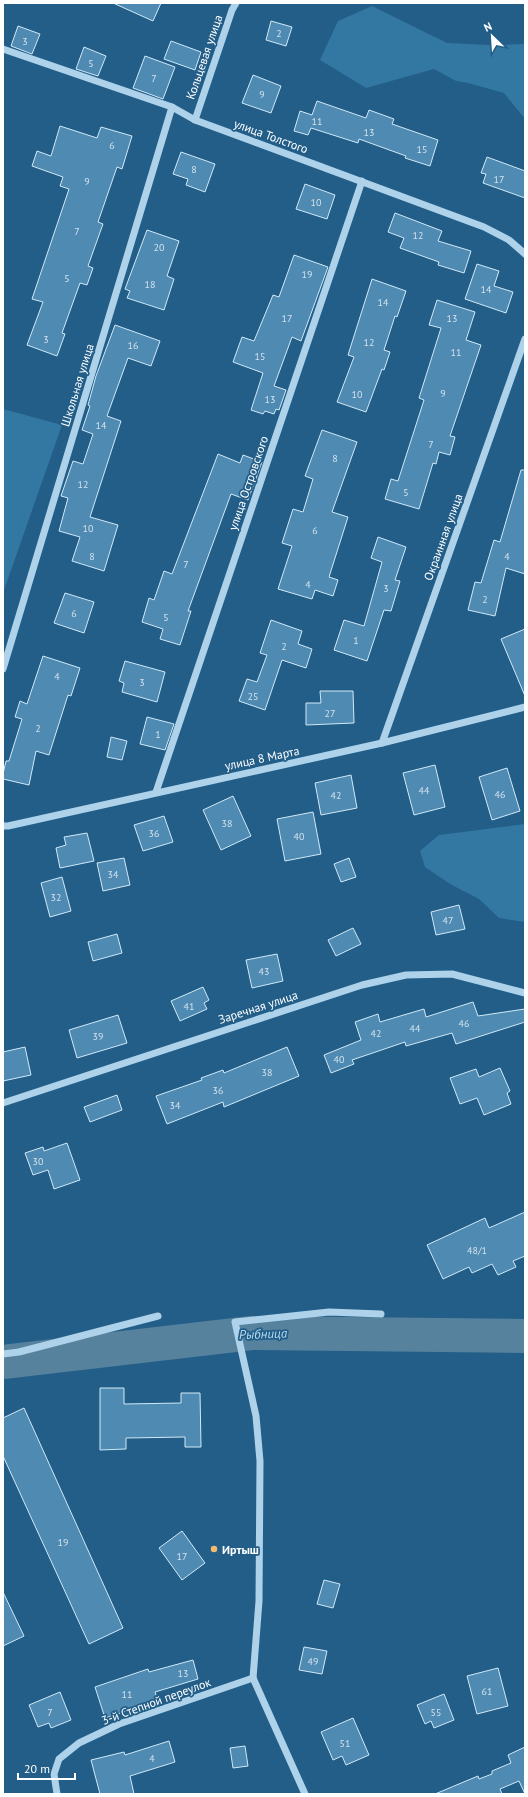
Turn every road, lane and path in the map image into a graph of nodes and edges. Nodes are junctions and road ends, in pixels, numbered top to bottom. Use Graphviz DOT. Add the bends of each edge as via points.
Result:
graph roads {
  1 [pos="236,3"];
  2 [pos="3,49"];
  3 [pos="172,107"];
  4 [pos="195,120"];
  5 [pos="362,181"];
  6 [pos="525,254"];
  7 [pos="525,340"];
  8 [pos="3,669"];
  9 [pos="525,707"];
  10 [pos="382,742"];
  11 [pos="156,792"];
  12 [pos="3,826"];
  13 [pos="525,993"];
  14 [pos="3,1103"];
  15 [pos="381,1314"];
  16 [pos="158,1316"];
  17 [pos="3,1354"];
  18 [pos="253,1678"];
  19 [pos="57,1794"];
  20 [pos="305,1794"];
  1 -- 4 [label="street, Кольцевая улица"];
  2 -- 3 [label="street, улица Толстого"];
  3 -- 4 [label="street, улица Толстого"];
  3 -- 8 [label="street, Школьная улица"];
  4 -- 5 [label="street, улица Толстого"];
  5 -- 6 [label="street, улица Толстого" via="484,227 509,240"];
  5 -- 11 [label="street, улица Островского"];
  7 -- 10 [label="street, Окраинная улица"];
  9 -- 10 [label="street, улица 8 Марта"];
  10 -- 11 [label="street, улица 8 Марта"];
  11 -- 12 [label="street, улица 8 Марта"];
  13 -- 14 [label="street, Заречная улица" via="452,974 406,974 362,985"];
  15 -- 18 [label="street" via="329,1312 235,1322 256,1416 260,1461 259,1601"];
  16 -- 17 [label="street"];
  18 -- 19 [label="street, 3-й Степной переулок" via="119,1724 79,1743 60,1759 54,1774"];
  18 -- 20 [label="street"];
}
